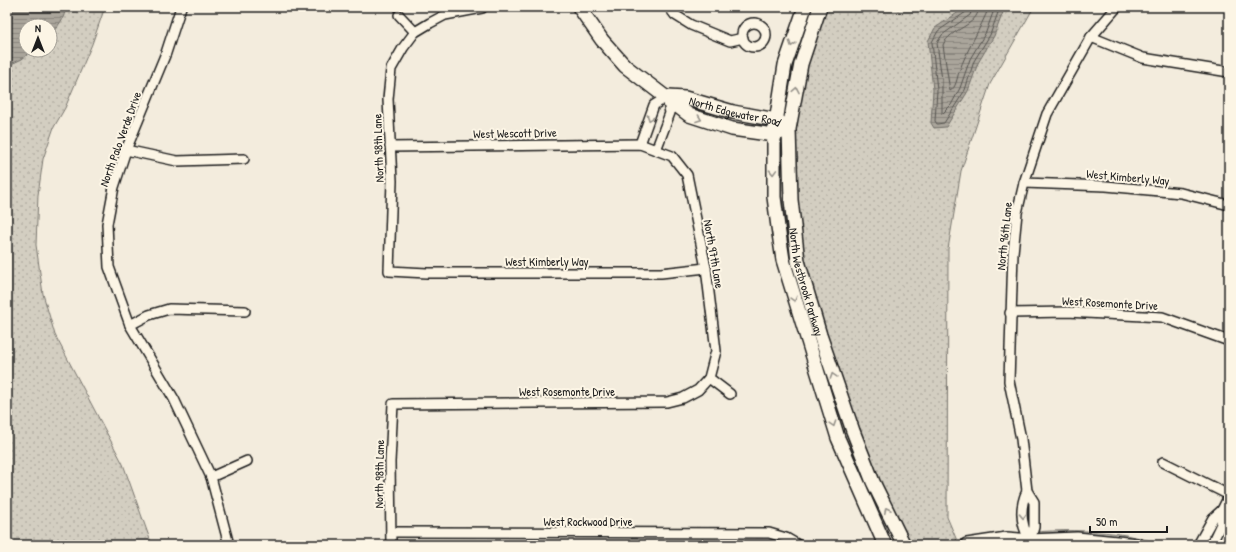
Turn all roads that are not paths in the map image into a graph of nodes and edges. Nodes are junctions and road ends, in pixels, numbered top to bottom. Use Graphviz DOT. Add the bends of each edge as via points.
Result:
graph roads {
  1 [pos="181,7"];
  2 [pos="580,7"];
  3 [pos="669,7"];
  4 [pos="805,7"];
  5 [pos="820,7"];
  6 [pos="1116,7"];
  7 [pos="482,8"];
  8 [pos="399,14"];
  9 [pos="415,32"];
  10 [pos="1091,37"];
  11 [pos="743,38"];
  12 [pos="1229,72"];
  13 [pos="667,97"];
  14 [pos="776,120"];
  15 [pos="789,129"];
  16 [pos="774,135"];
  17 [pos="640,144"];
  18 [pos="390,147"];
  19 [pos="126,150"];
  20 [pos="656,150"];
  21 [pos="244,159"];
  22 [pos="1024,183"];
  23 [pos="1229,205"];
  24 [pos="706,268"];
  25 [pos="389,271"];
  26 [pos="245,311"];
  27 [pos="1010,313"];
  28 [pos="130,325"];
  29 [pos="1229,341"];
  30 [pos="709,378"];
  31 [pos="730,394"];
  32 [pos="393,404"];
  33 [pos="247,461"];
  34 [pos="1163,462"];
  35 [pos="211,477"];
  36 [pos="1229,495"];
  37 [pos="1222,510"];
  38 [pos="391,532"];
  39 [pos="1025,543"];
  40 [pos="229,545"];
  41 [pos="391,545"];
  42 [pos="798,545"];
  43 [pos="885,545"];
  44 [pos="904,545"];
  45 [pos="967,545"];
  46 [pos="1137,545"];
  47 [pos="1198,545"];
  48 [pos="1211,545"];
  1 -- 19 [label="street, North Palo Verde Drive" via="166,53"];
  2 -- 13 [label="street, North Edgewater Road" via="602,40 626,66"];
  3 -- 11 [label="street" via="675,15 691,25 730,41"];
  4 -- 14 [label="street, North Westbrook Parkway, one-way" via="785,65"];
  15 -- 5 [label="street, North Westbrook Parkway, one-way" via="801,64"];
  6 -- 10 [label="street, North 96th Lane"];
  7 -- 9 [label="street, North 98th Lane" via="445,15"];
  8 -- 9 [label="street"];
  9 -- 18 [label="street, North 98th Lane" via="402,48 391,69 388,99"];
  10 -- 12 [label="street" via="1143,58"];
  10 -- 22 [label="street, North 96th Lane" via="1047,114"];
  13 -- 14 [label="street, North Edgewater Road" via="685,98 733,112"];
  13 -- 16 [label="street, North Edgewater Road, one-way" via="689,115 715,125"];
  13 -- 17 [label="street, one-way" via="654,105"];
  13 -- 20 [label="street" via="670,114"];
  14 -- 15 [label="street, North Edgewater Road"];
  14 -- 16 [label="street, North Westbrook Parkway"];
  15 -- 16 [label="street, North Edgewater Road"];
  44 -- 15 [label="street, North Westbrook Parkway, one-way" via="873,482 853,431 798,261 790,200"];
  16 -- 43 [label="street, North Westbrook Parkway, one-way" via="774,197 783,260 838,438"];
  17 -- 18 [label="street, West Wescott Drive"];
  17 -- 20 [label="street, North 97th Lane"];
  18 -- 25 [label="street, North 98th Lane" via="392,181"];
  19 -- 21 [label="street" via="177,161"];
  19 -- 28 [label="street, North Palo Verde Drive" via="114,187 107,224 109,268"];
  20 -- 24 [label="street, North 97th Lane" via="672,156 687,175"];
  22 -- 23 [label="street, West Kimberly Way" via="1106,186 1181,193"];
  22 -- 27 [label="street, North 96th Lane" via="1017,213"];
  24 -- 25 [label="street, West Kimberly Way" via="661,273"];
  24 -- 30 [label="street, North 97th Lane" via="716,351"];
  26 -- 28 [label="street" via="170,309"];
  27 -- 29 [label="street, West Rosemonte Drive" via="1067,312 1162,317"];
  27 -- 39 [label="street, North 96th Lane" via="1009,381 1021,439 1027,491 1022,502"];
  28 -- 35 [label="street, North Palo Verde Drive" via="174,399"];
  30 -- 31 [label="street"];
  30 -- 32 [label="street, West Rosemonte Drive" via="698,390 684,398 667,402"];
  32 -- 38 [label="street, North 98th Lane" via="390,462"];
  33 -- 35 [label="street"];
  34 -- 36 [label="street"];
  35 -- 40 [label="street, North Palo Verde Drive"];
  36 -- 37 [label="street"];
  37 -- 47 [label="street" via="1213,518"];
  37 -- 48 [label="street" via="1221,524"];
  38 -- 41 [label="street, North 98th Lane"];
  38 -- 42 [label="street, West Rockwood Drive" via="769,533"];
  39 -- 45 [label="street" via="1007,539"];
  39 -- 46 [label="street" via="1077,539"];
}
